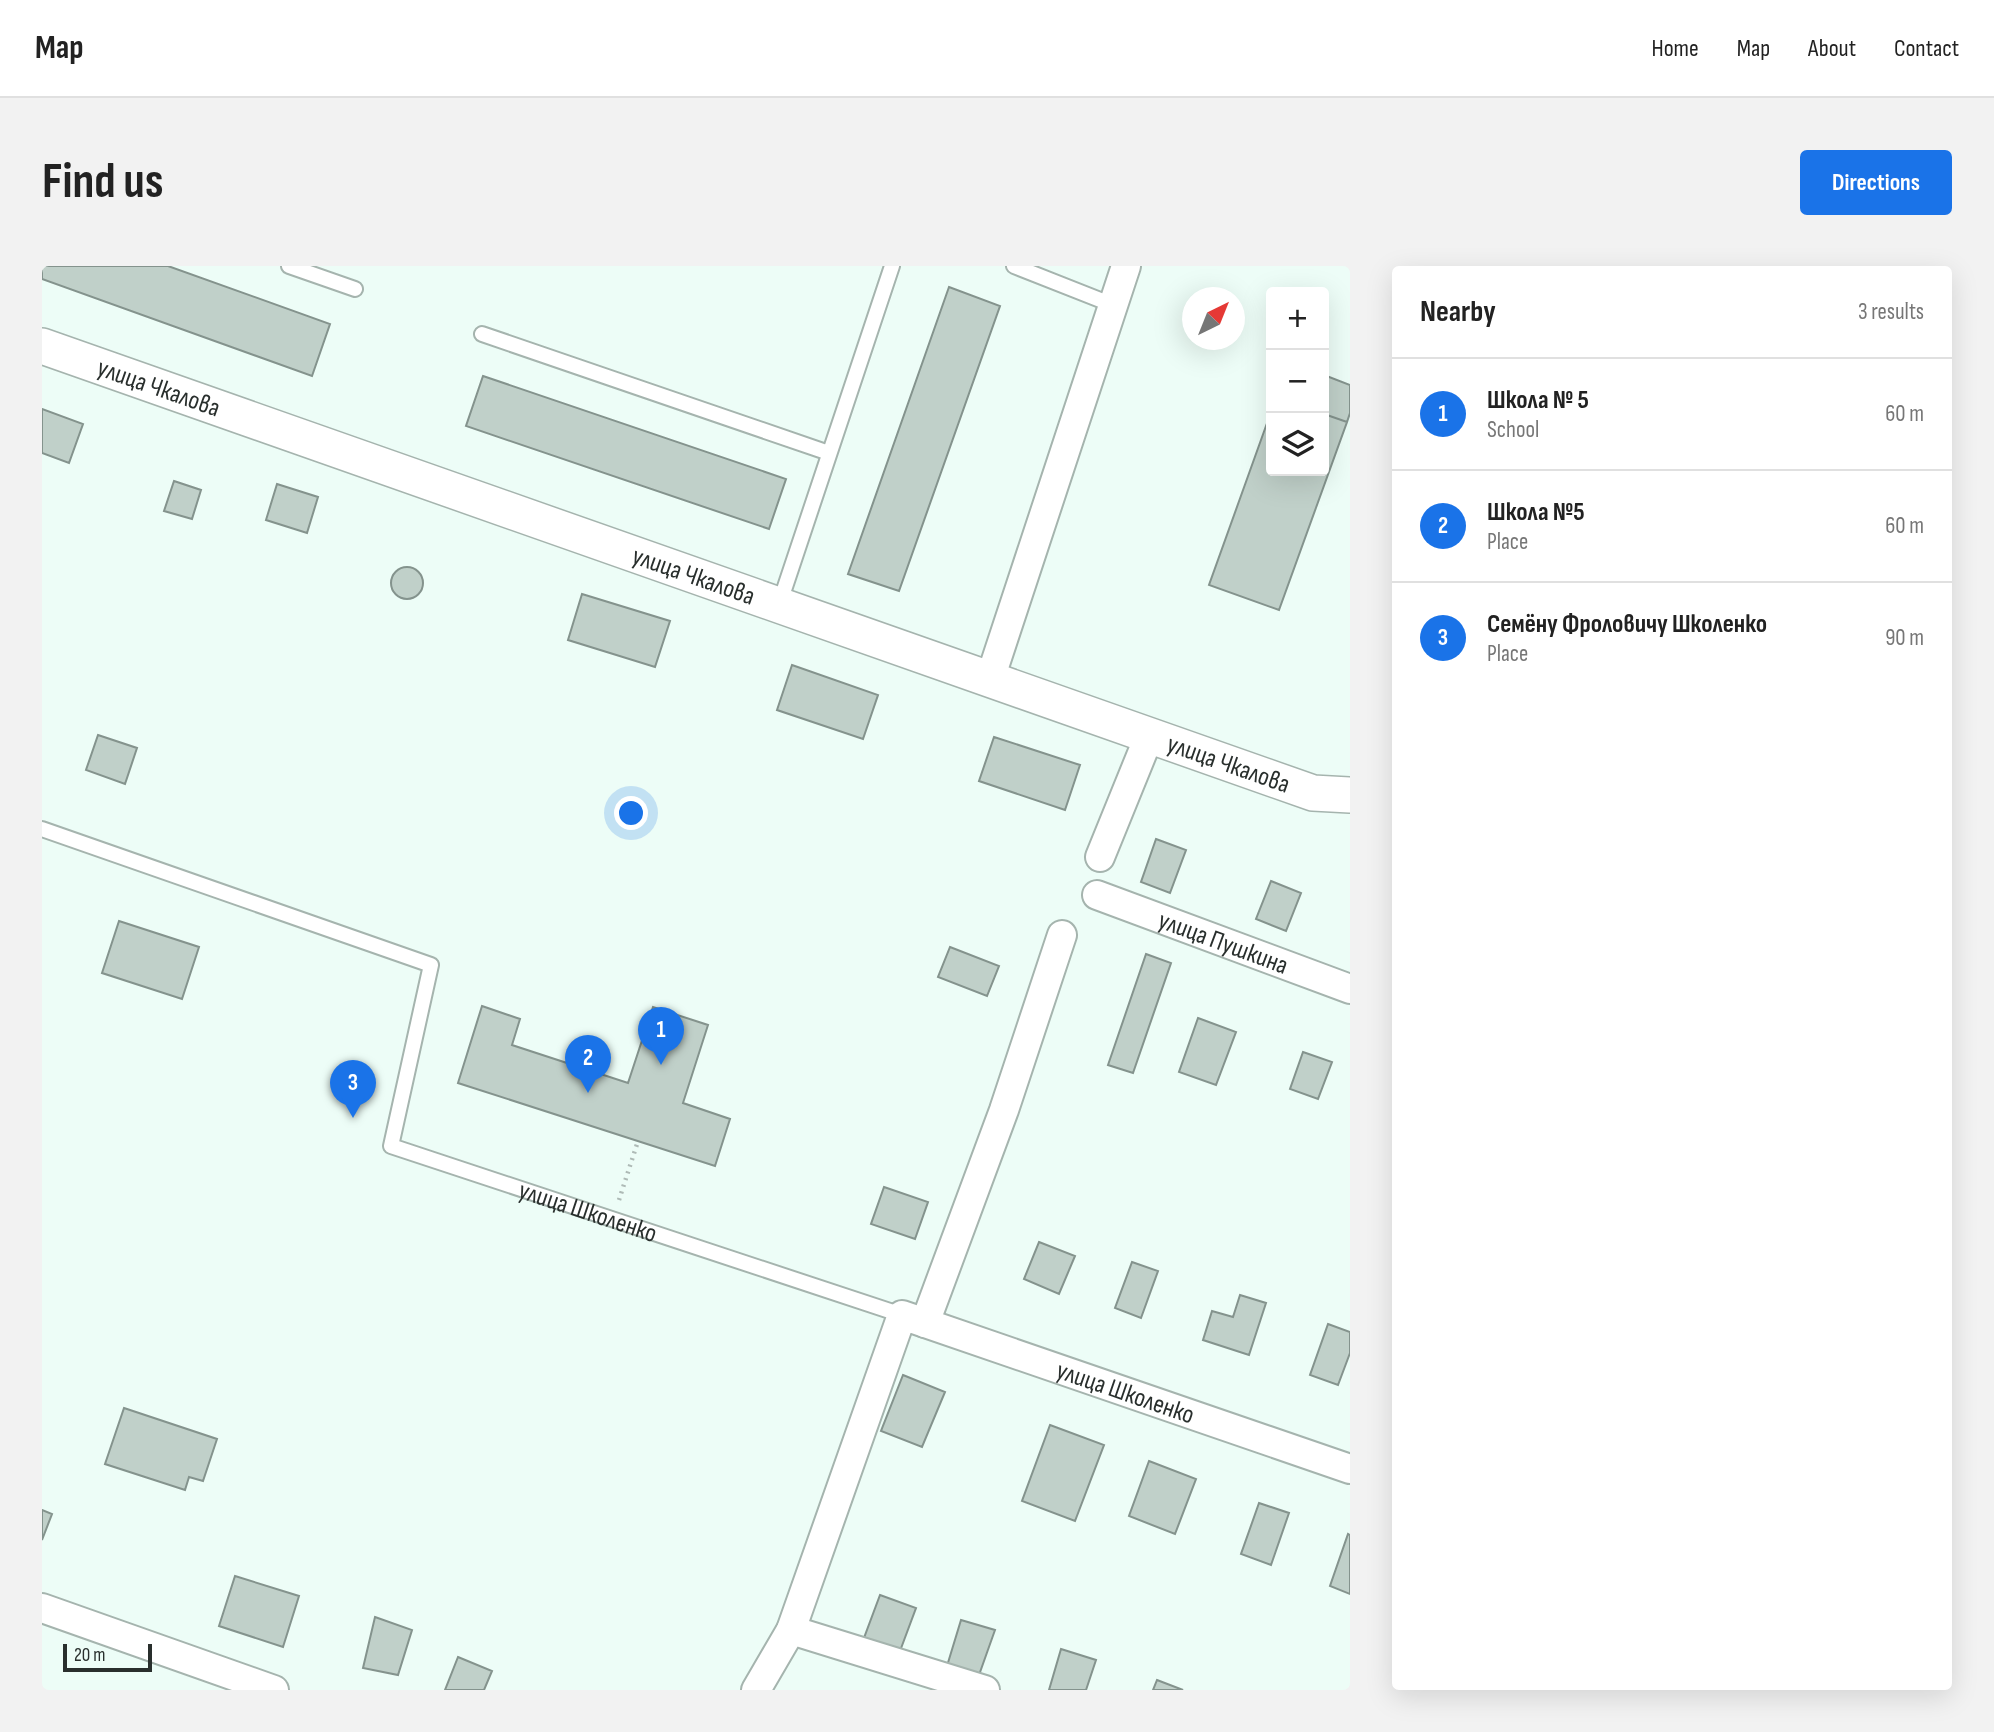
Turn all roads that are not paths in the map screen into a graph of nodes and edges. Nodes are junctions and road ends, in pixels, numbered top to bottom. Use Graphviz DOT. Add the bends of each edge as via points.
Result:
graph roads {
  1 [pos="289,266"];
  2 [pos="892,266"];
  3 [pos="1014,266"];
  4 [pos="1126,266"];
  5 [pos="355,289"];
  6 [pos="1113,305"];
  7 [pos="482,334"];
  8 [pos="42,346"];
  9 [pos="830,453"];
  10 [pos="779,605"];
  11 [pos="990,679"];
  12 [pos="1150,734"];
  13 [pos="1350,795"];
  14 [pos="42,829"];
  15 [pos="1100,857"];
  16 [pos="1097,895"];
  17 [pos="1062,934"];
  18 [pos="1350,989"];
  19 [pos="913,1319"];
  20 [pos="1350,1469"];
  21 [pos="42,1608"];
  22 [pos="792,1630"];
  23 [pos="274,1690"];
  24 [pos="756,1690"];
  25 [pos="985,1690"];
  1 -- 5 [label="lane"];
  2 -- 9 [label="lane"];
  3 -- 6 [label="lane"];
  4 -- 6 [label="street"];
  6 -- 11 [label="street"];
  7 -- 9 [label="lane"];
  8 -- 10 [label="street, улица Чкалова"];
  9 -- 10 [label="lane"];
  10 -- 11 [label="street, улица Чкалова"];
  11 -- 12 [label="street, улица Чкалова"];
  12 -- 13 [label="street, улица Чкалова" via="1313,793"];
  12 -- 15 [label="street"];
  14 -- 19 [label="lane, улица Школенко" via="430,965 391,1146"];
  16 -- 18 [label="street, улица Пушкина"];
  17 -- 19 [label="street" via="1004,1110"];
  19 -- 20 [label="street, улица Школенко"];
  19 -- 22 [label="street"];
  21 -- 23 [label="street"];
  22 -- 24 [label="street"];
  22 -- 25 [label="street"];
}
